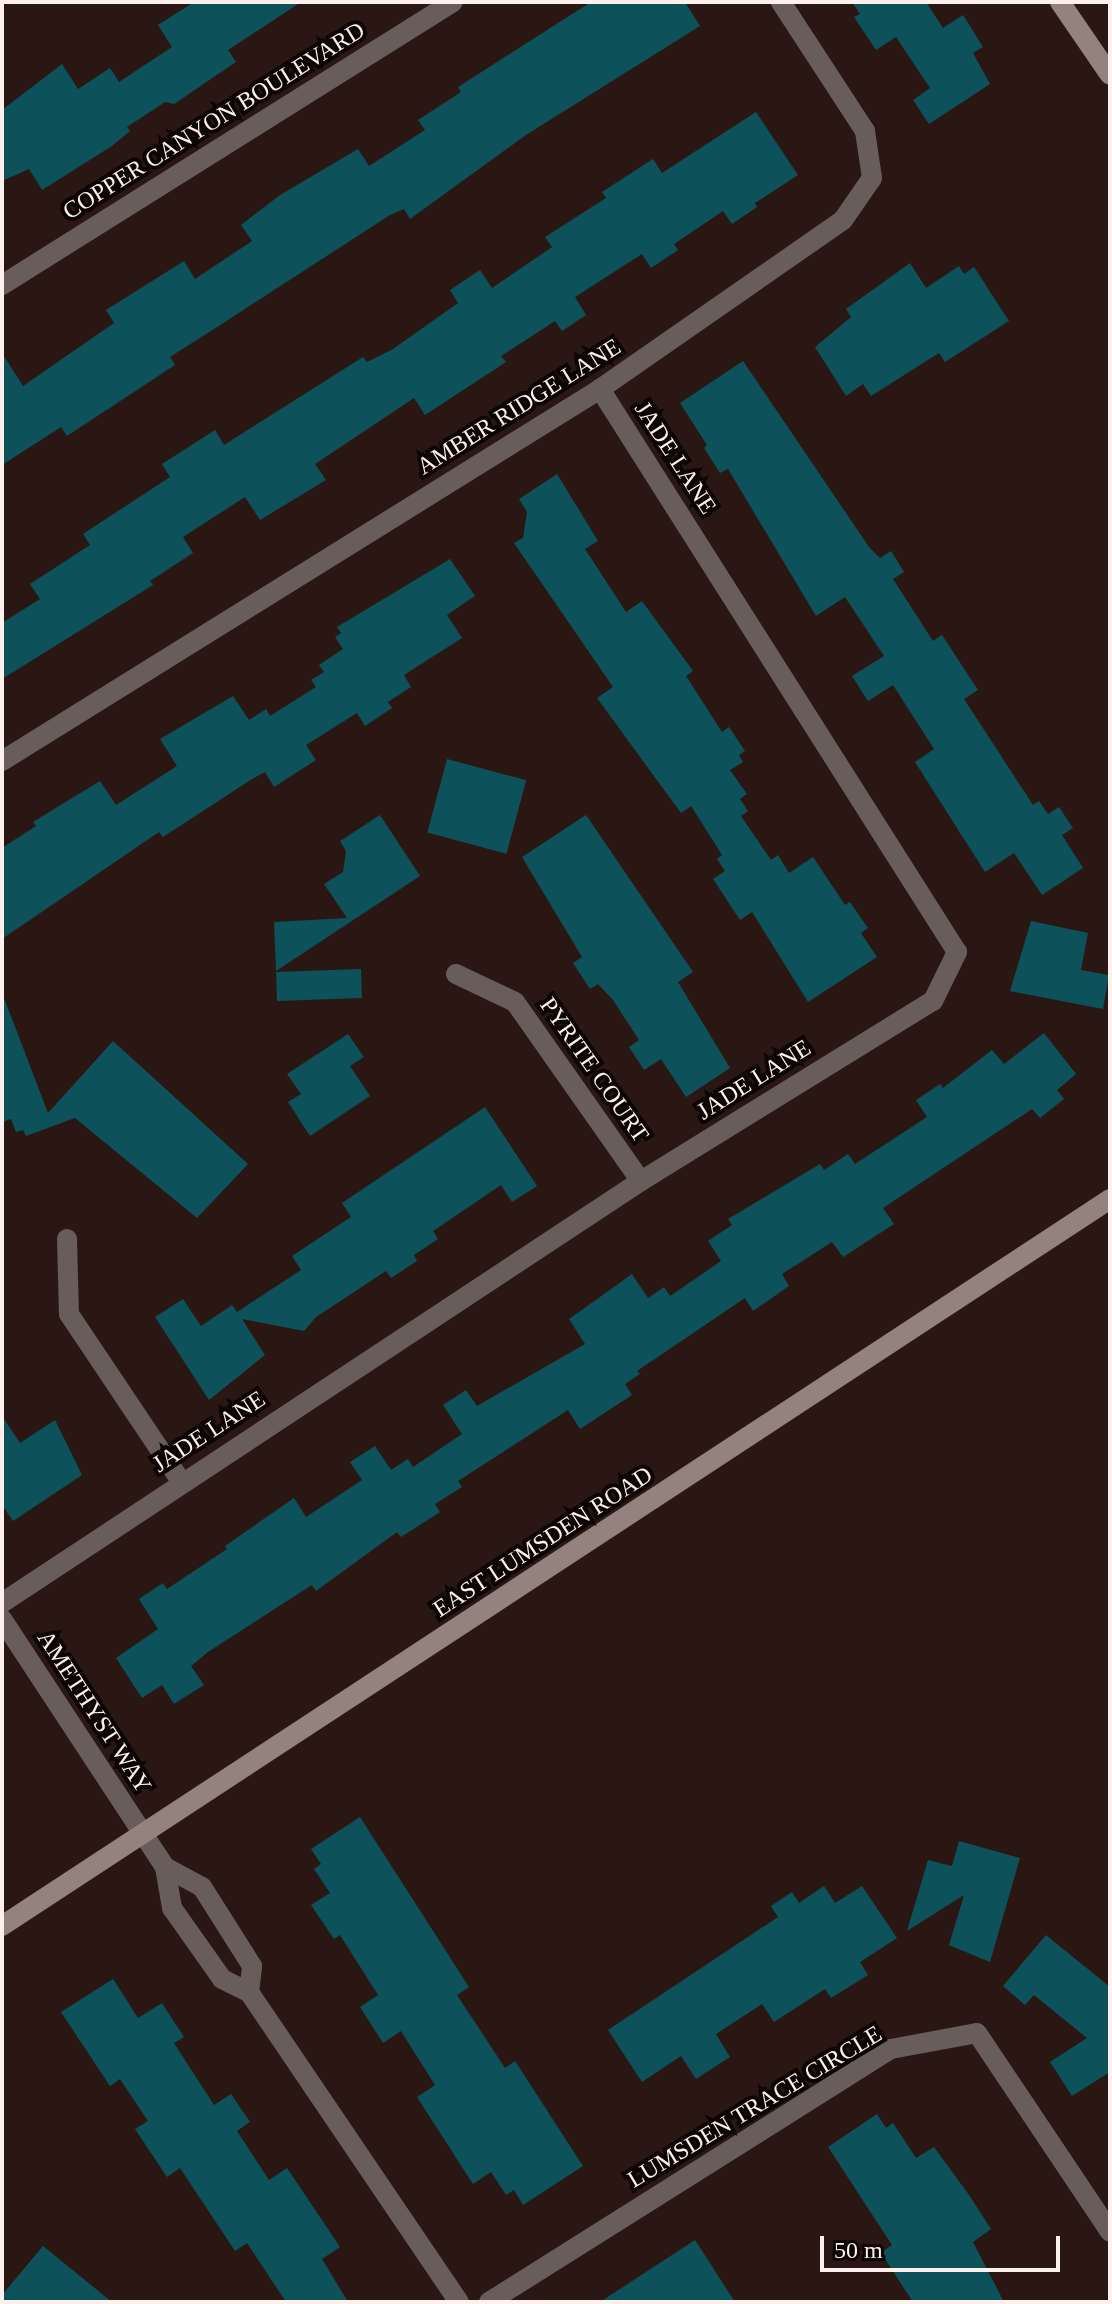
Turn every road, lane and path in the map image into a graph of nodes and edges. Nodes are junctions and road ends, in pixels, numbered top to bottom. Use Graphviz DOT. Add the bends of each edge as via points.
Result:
graph roads {
  1 [pos="453,2"];
  2 [pos="781,2"];
  3 [pos="1060,2"];
  4 [pos="1110,75"];
  5 [pos="2,285"];
  6 [pos="600,389"];
  7 [pos="2,761"];
  8 [pos="456,974"];
  9 [pos="641,1181"];
  10 [pos="1110,1199"];
  11 [pos="67,1239"];
  12 [pos="181,1481"];
  13 [pos="2,1603"];
  14 [pos="2,1619"];
  15 [pos="142,1833"];
  16 [pos="165,1867"];
  17 [pos="2,1926"];
  18 [pos="249,1992"];
  19 [pos="1110,2232"];
  20 [pos="459,2302"];
  21 [pos="489,2302"];
  1 -- 5 [label="street, COPPER CANYON BOULEVARD"];
  2 -- 6 [label="street, AMBER RIDGE LANE" via="865,131 872,178 843,220"];
  3 -- 4 [label="street"];
  6 -- 7 [label="street, AMBER RIDGE LANE"];
  6 -- 9 [label="street, JADE LANE" via="957,952 933,1001"];
  8 -- 9 [label="street, PYRITE COURT" via="515,1002"];
  9 -- 12 [label="street, JADE LANE"];
  10 -- 15 [label="street, EAST LUMSDEN ROAD"];
  11 -- 12 [label="street" via="69,1314"];
  12 -- 13 [label="street, JADE LANE"];
  14 -- 15 [label="street, AMETHYST WAY"];
  15 -- 16 [label="street"];
  15 -- 17 [label="street, EAST LUMSDEN ROAD"];
  16 -- 18 [label="street" via="172,1908 222,1979"];
  16 -- 18 [label="street" via="202,1887 252,1966"];
  18 -- 20 [label="street"];
  19 -- 21 [label="street, LUMSDEN TRACE CIRCLE" via="977,2033 891,2049"];
}
